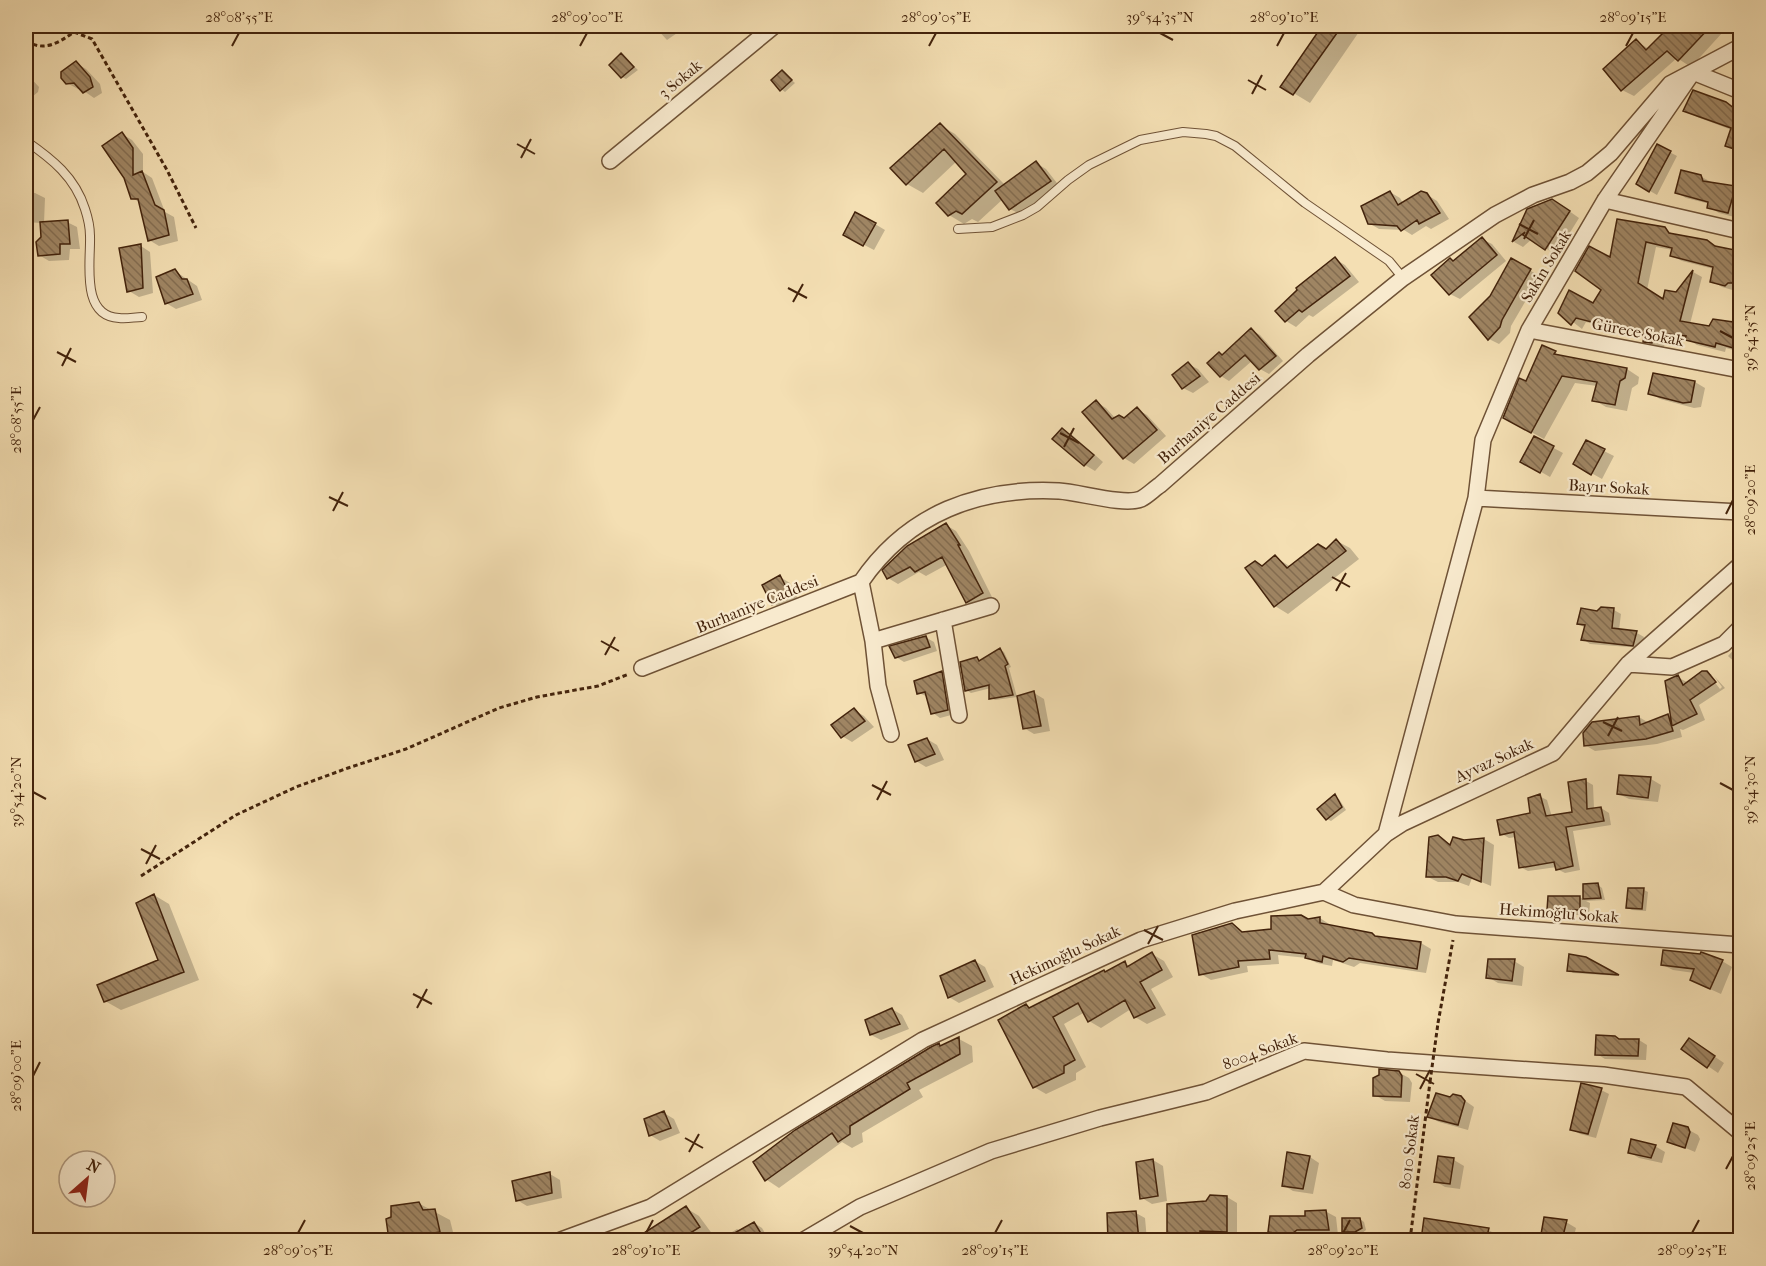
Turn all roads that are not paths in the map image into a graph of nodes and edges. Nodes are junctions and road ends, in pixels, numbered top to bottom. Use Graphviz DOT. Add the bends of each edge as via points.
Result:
graph roads {
  1 [pos="774,26"];
  2 [pos="1740,46"];
  3 [pos="1693,72"];
  4 [pos="1740,92"];
  5 [pos="26,141"];
  6 [pos="610,161"];
  7 [pos="1605,200"];
  8 [pos="958,229"];
  9 [pos="1740,231"];
  10 [pos="1403,278"];
  11 [pos="142,316"];
  12 [pos="1529,330"];
  13 [pos="1740,370"];
  14 [pos="1476,498"];
  15 [pos="1740,513"];
  16 [pos="1740,565"];
  17 [pos="861,582"];
  18 [pos="991,606"];
  19 [pos="943,620"];
  20 [pos="1740,628"];
  21 [pos="873,641"];
  22 [pos="1628,664"];
  23 [pos="642,668"];
  24 [pos="959,716"];
  25 [pos="891,734"];
  26 [pos="1386,834"];
  27 [pos="1324,891"];
  28 [pos="1740,945"];
  29 [pos="1740,1132"];
  30 [pos="563,1240"];
  31 [pos="804,1240"];
  1 -- 6 [label="street, 3 Sokak"];
  2 -- 3 [label="street, Burhaniye Caddesi"];
  3 -- 4 [label="street"];
  3 -- 7 [label="street, Sakin Sokak"];
  3 -- 10 [label="street, Burhaniye Caddesi" via="1670,84 1611,153 1587,173 1495,215"];
  5 -- 11 [label="lane" via="67,174 80,196 90,227 89,289 94,302 117,318"];
  7 -- 9 [label="street"];
  7 -- 12 [label="street, Sakin Sokak"];
  8 -- 10 [label="lane" via="992,227 1023,215 1089,165 1140,140 1183,132 1206,134 1235,146 1305,203 1389,261"];
  10 -- 17 [label="street, Burhaniye Caddesi" via="1140,499 1112,500 1061,491 1007,491 952,506 914,527 876,561"];
  12 -- 13 [label="street, Gürece Sokak"];
  12 -- 14 [label="street, Sakin Sokak" via="1484,440"];
  14 -- 15 [label="street, Bayır Sokak"];
  14 -- 26 [label="street, Sakin Sokak"];
  16 -- 22 [label="street, Ayvaz Sokak"];
  17 -- 21 [label="street"];
  17 -- 23 [label="street, Burhaniye Caddesi"];
  18 -- 19 [label="street"];
  19 -- 21 [label="street"];
  19 -- 24 [label="street"];
  20 -- 22 [label="street" via="1724,644 1672,668"];
  21 -- 25 [label="street" via="878,686"];
  22 -- 26 [label="street, Ayvaz Sokak" via="1553,753"];
  26 -- 27 [label="street, Ayvaz Sokak"];
  27 -- 28 [label="street, Hekimoğlu Sokak" via="1354,905 1456,924"];
  27 -- 30 [label="street, Hekimoğlu Sokak" via="1235,911 1119,950 923,1040 651,1207"];
  29 -- 31 [label="street, 8004 Sokak" via="1686,1087 1603,1075 1304,1051 1206,1092 991,1151 860,1207"];
}
